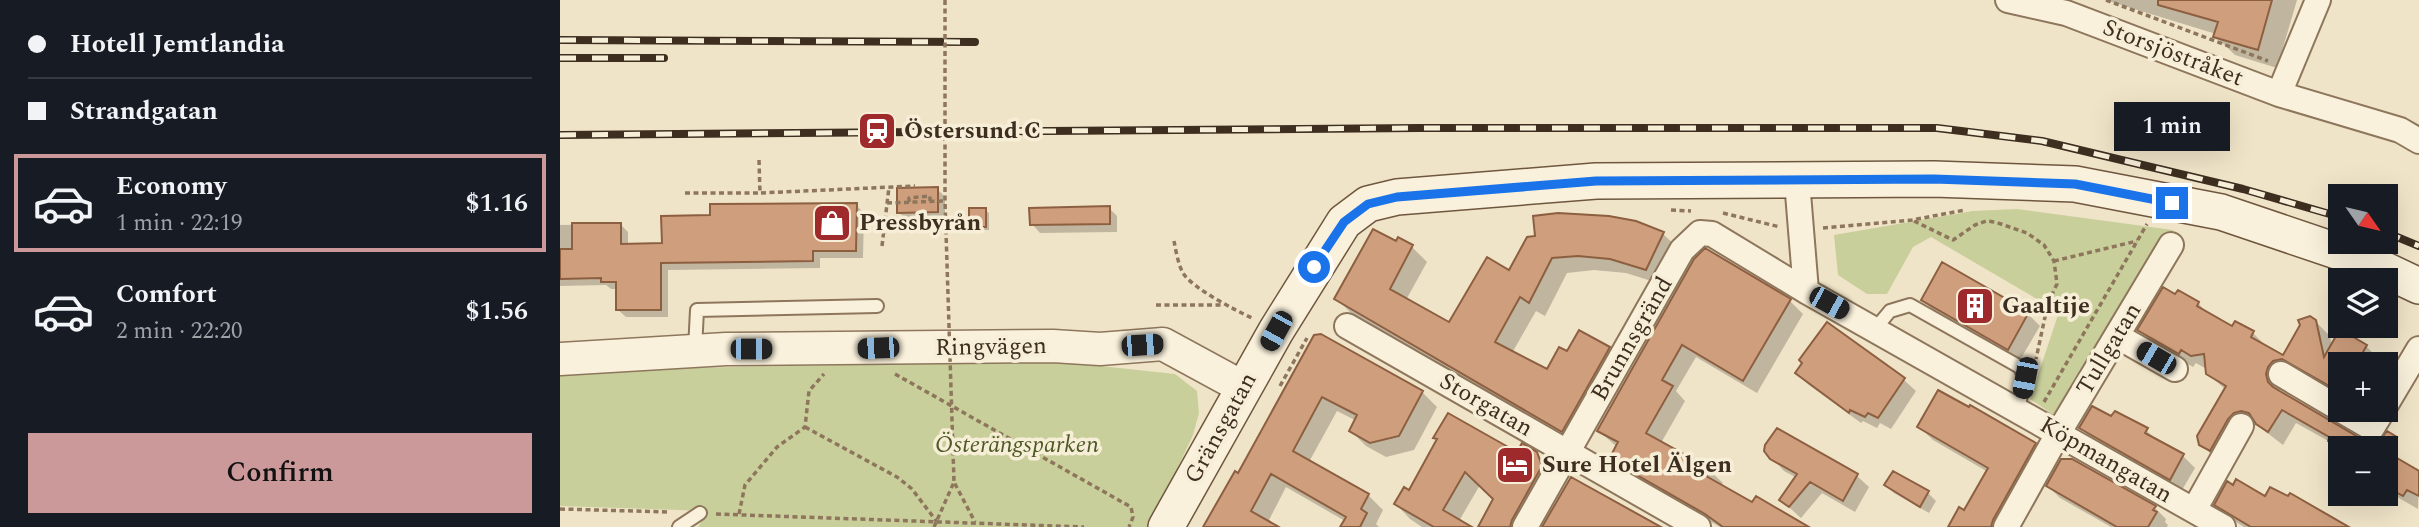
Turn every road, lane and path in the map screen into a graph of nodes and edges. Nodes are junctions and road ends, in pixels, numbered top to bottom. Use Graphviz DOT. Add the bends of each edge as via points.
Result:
graph roads {
  1 [pos="945,0"];
  2 [pos="2008,0"];
  3 [pos="2106,0"];
  4 [pos="2318,0"];
  5 [pos="2068,7"];
  6 [pos="2290,69"];
  7 [pos="2279,93"];
  8 [pos="2419,141"];
  9 [pos="759,160"];
  10 [pos="1797,181"];
  11 [pos="915,186"];
  12 [pos="889,187"];
  13 [pos="685,192"];
  14 [pos="760,193"];
  15 [pos="945,201"];
  16 [pos="887,203"];
  17 [pos="1912,220"];
  18 [pos="2148,222"];
  19 [pos="2137,240"];
  20 [pos="1174,241"];
  21 [pos="2171,245"];
  22 [pos="882,246"];
  23 [pos="2054,261"];
  24 [pos="1778,274"];
  25 [pos="2419,286"];
  26 [pos="1806,291"];
  27 [pos="1156,305"];
  28 [pos="1226,305"];
  29 [pos="877,306"];
  30 [pos="1347,326"];
  31 [pos="1875,329"];
  32 [pos="2118,336"];
  33 [pos="1289,338"];
  34 [pos="840,349"];
  35 [pos="2419,349"];
  36 [pos="695,352"];
  37 [pos="560,359"];
  38 [pos="2035,362"];
  39 [pos="2175,369"];
  40 [pos="2281,374"];
  41 [pos="2398,384"];
  42 [pos="1244,388"];
  43 [pos="2328,402"];
  44 [pos="2027,414"];
  45 [pos="2362,422"];
  46 [pos="2376,422"];
  47 [pos="805,426"];
  48 [pos="2241,426"];
  49 [pos="2059,432"];
  50 [pos="1568,452"];
  51 [pos="954,482"];
  52 [pos="560,509"];
  53 [pos="2193,510"];
  54 [pos="700,513"];
  55 [pos="739,514"];
  56 [pos="937,522"];
  57 [pos="975,522"];
  58 [pos="1171,525"];
  59 [pos="679,527"];
  60 [pos="934,527"];
  61 [pos="1084,527"];
  62 [pos="1129,527"];
  63 [pos="1525,527"];
  64 [pos="1699,527"];
  65 [pos="2006,527"];
  66 [pos="2223,527"];
  1 -- 15 [label="path, bridge"];
  2 -- 5 [label="street, Storsjöstråket"];
  3 -- 6 [label="path"];
  4 -- 6 [label="street"];
  5 -- 7 [label="street, Storsjöstråket"];
  6 -- 7 [label="street"];
  7 -- 8 [label="street, Storsjöstråket" via="2400,130"];
  9 -- 14 [label="path"];
  10 -- 25 [label="main road" via="2075,184 2221,212 2366,261"];
  10 -- 26 [label="street"];
  10 -- 33 [label="main road, Gränsgatan" via="1596,181 1397,197 1368,204 1344,222"];
  11 -- 12 [label="path"];
  12 -- 14 [label="path"];
  12 -- 16 [label="path"];
  13 -- 14 [label="path"];
  15 -- 16 [label="path, bridge"];
  15 -- 51 [label="path, bridge"];
  16 -- 22 [label="path"];
  17 -- 23 [label="path" via="1952,240 1975,225 1995,222 2027,233 2044,245"];
  18 -- 19 [label="path"];
  19 -- 23 [label="path"];
  19 -- 44 [label="path"];
  20 -- 28 [label="path" via="1187,278"];
  21 -- 32 [label="street, Tullgatan"];
  23 -- 38 [label="path" via="2057,284 2048,303"];
  24 -- 26 [label="street, Köpmangatan"];
  24 -- 50 [label="street, Brunnsgränd" via="1712,234 1700,233 1682,250"];
  26 -- 31 [label="street, Köpmangatan"];
  27 -- 28 [label="path"];
  28 -- 33 [label="path"];
  29 -- 36 [label="lane" via="697,310"];
  30 -- 50 [label="street, Storgatan"];
  31 -- 44 [label="street, Köpmangatan"];
  31 -- 44 [label="lane" via="1890,311 1910,305 2020,367"];
  32 -- 39 [label="street"];
  32 -- 49 [label="street, Tullgatan"];
  33 -- 42 [label="main road, Gränsgatan"];
  34 -- 36 [label="street, Ringvägen"];
  34 -- 42 [label="street, Ringvägen" via="1100,349 1163,344"];
  34 -- 47 [label="path" via="809,391"];
  34 -- 62 [label="path" via="1131,507"];
  35 -- 41 [label="street"];
  36 -- 37 [label="street, Ringvägen"];
  40 -- 43 [label="street"];
  42 -- 58 [label="main road, Gränsgatan"];
  44 -- 49 [label="street, Köpmangatan"];
  45 -- 46 [label="street" via="2372,428"];
  47 -- 55 [label="path" via="777,446 745,485"];
  47 -- 56 [label="path" via="897,477"];
  48 -- 53 [label="street"];
  49 -- 53 [label="street, Köpmangatan"];
  49 -- 65 [label="street, Tullgatan"];
  50 -- 63 [label="street, Brunnsgränd"];
  50 -- 64 [label="street, Storgatan"];
  51 -- 56 [label="path"];
  51 -- 57 [label="path"];
  52 -- 54 [label="path"];
  53 -- 66 [label="street, Köpmangatan"];
  54 -- 55 [label="path"];
  54 -- 59 [label="lane"];
  55 -- 56 [label="path"];
  56 -- 57 [label="path"];
  56 -- 60 [label="path"];
  57 -- 61 [label="path"];
}
